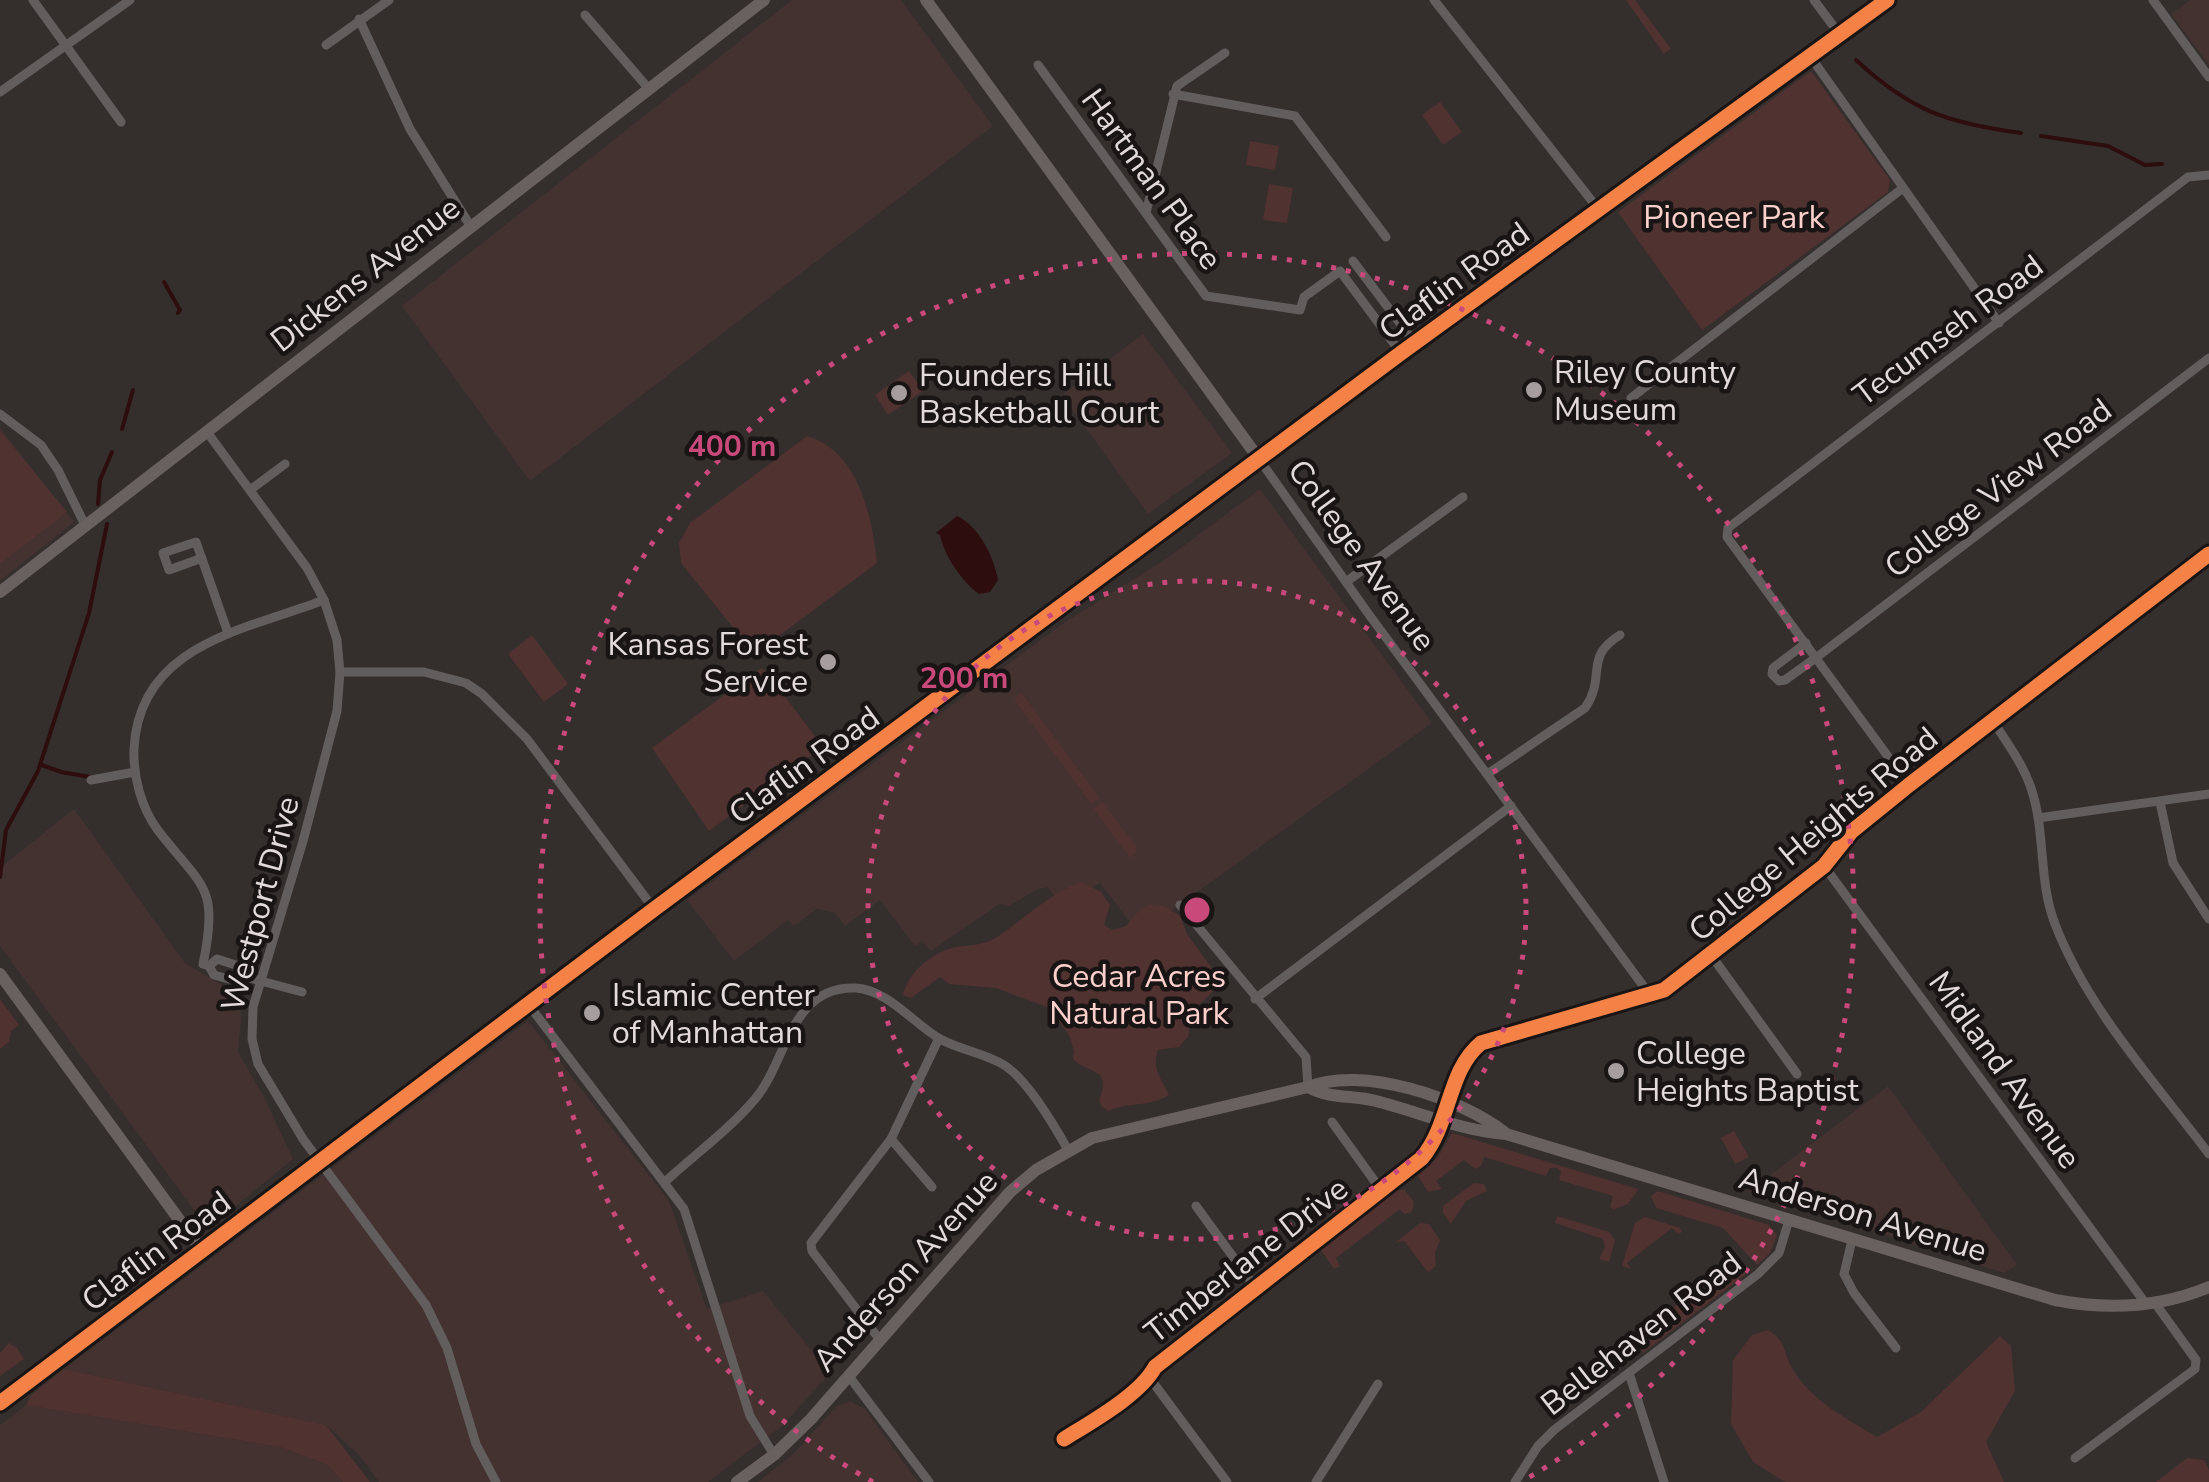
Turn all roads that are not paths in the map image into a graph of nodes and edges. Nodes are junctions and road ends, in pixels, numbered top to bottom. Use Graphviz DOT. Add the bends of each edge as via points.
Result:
graph roads {
  1 [pos="33,0"];
  2 [pos="130,0"];
  3 [pos="390,0"];
  4 [pos="764,0"];
  5 [pos="926,0"];
  6 [pos="1434,0"];
  7 [pos="1814,0"];
  8 [pos="1888,0"];
  9 [pos="2153,0"];
  10 [pos="586,15"];
  11 [pos="358,20"];
  12 [pos="1840,35"];
  13 [pos="326,44"];
  14 [pos="66,46"];
  15 [pos="1225,53"];
  16 [pos="1810,56"];
  17 [pos="1038,65"];
  18 [pos="2209,77"];
  19 [pos="648,89"];
  20 [pos="0,92"];
  21 [pos="1173,94"];
  22 [pos="121,122"];
  23 [pos="2209,174"];
  24 [pos="1903,188"];
  25 [pos="1599,210"];
  26 [pos="1146,213"];
  27 [pos="472,226"];
  28 [pos="1386,237"];
  29 [pos="1353,261"];
  30 [pos="1999,323"];
  31 [pos="1415,344"];
  32 [pos="1401,353"];
  33 [pos="2209,358"];
  34 [pos="1630,398"];
  35 [pos="0,414"];
  36 [pos="207,432"];
  37 [pos="1259,459"];
  38 [pos="285,464"];
  39 [pos="250,490"];
  40 [pos="1463,497"];
  41 [pos="85,526"];
  42 [pos="2209,554"];
  43 [pos="202,558"];
  44 [pos="1346,582"];
  45 [pos="0,592"];
  46 [pos="324,600"];
  47 [pos="228,633"];
  48 [pos="1620,634"];
  49 [pos="1806,643"];
  50 [pos="1817,657"];
  51 [pos="340,672"];
  52 [pos="1993,721"];
  53 [pos="135,772"];
  54 [pos="1489,773"];
  55 [pos="91,780"];
  56 [pos="1909,785"];
  57 [pos="2209,794"];
  58 [pos="2160,802"];
  59 [pos="1512,806"];
  60 [pos="2038,818"];
  61 [pos="1824,866"];
  62 [pos="1180,906"];
  63 [pos="654,909"];
  64 [pos="2209,919"];
  65 [pos="1711,955"];
  66 [pos="0,974"];
  67 [pos="262,981"];
  68 [pos="302,992"];
  69 [pos="1650,995"];
  70 [pos="1255,999"];
  71 [pos="528,1004"];
  72 [pos="939,1038"];
  73 [pos="1797,1074"];
  74 [pos="1308,1087"];
  75 [pos="1447,1111"];
  76 [pos="1332,1122"];
  77 [pos="891,1139"];
  78 [pos="1068,1150"];
  79 [pos="2209,1154"];
  80 [pos="322,1163"];
  81 [pos="665,1182"];
  82 [pos="932,1187"];
  83 [pos="1381,1190"];
  84 [pos="1196,1206"];
  85 [pos="1789,1220"];
  86 [pos="1852,1240"];
  87 [pos="202,1250"];
  88 [pos="1255,1287"];
  89 [pos="2209,1287"];
  90 [pos="2150,1304"];
  91 [pos="880,1340"];
  92 [pos="1896,1348"];
  93 [pos="1629,1374"];
  94 [pos="848,1375"];
  95 [pos="1149,1377"];
  96 [pos="1378,1384"];
  97 [pos="0,1403"];
  98 [pos="1064,1438"];
  99 [pos="774,1455"];
  100 [pos="2075,1458"];
  101 [pos="496,1482"];
  102 [pos="737,1482"];
  103 [pos="929,1482"];
  104 [pos="1227,1482"];
  105 [pos="1316,1482"];
  106 [pos="1516,1482"];
  107 [pos="1664,1482"];
  1 -- 14 [label="street"];
  2 -- 14 [label="street"];
  3 -- 11 [label="street"];
  4 -- 19 [label="street, Dickens Avenue"];
  5 -- 37 [label="street, College Avenue"];
  6 -- 25 [label="street"];
  7 -- 12 [label="street"];
  8 -- 12 [label="street, Claflin Road"];
  9 -- 18 [label="street"];
  10 -- 19 [label="street"];
  11 -- 13 [label="street"];
  11 -- 27 [label="street" via="418,144"];
  12 -- 16 [label="street, Claflin Road"];
  14 -- 20 [label="street"];
  14 -- 22 [label="street"];
  15 -- 21 [label="street"];
  16 -- 24 [label="street"];
  16 -- 25 [label="street, Claflin Road"];
  17 -- 26 [label="street, Hartman Place"];
  19 -- 27 [label="street, Dickens Avenue"];
  21 -- 26 [label="street"];
  21 -- 28 [label="street" via="1295,116"];
  23 -- 30 [label="street, Tecumseh Road" via="2188,177"];
  24 -- 30 [label="street"];
  24 -- 34 [label="street"];
  25 -- 31 [label="street, Claflin Road"];
  26 -- 32 [label="street, Hartman Place" via="1206,296 1300,310 1304,297 1340,271"];
  27 -- 36 [label="street, Dickens Avenue"];
  29 -- 31 [label="street"];
  30 -- 49 [label="street, Tecumseh Road" via="1728,528 1726,537"];
  31 -- 32 [label="street, Claflin Road"];
  32 -- 37 [label="street, Claflin Road"];
  33 -- 50 [label="street, College View Road"];
  35 -- 41 [label="street" via="42,445"];
  36 -- 39 [label="street, Westport Drive"];
  36 -- 41 [label="street, Dickens Avenue"];
  37 -- 44 [label="street, College Avenue"];
  37 -- 63 [label="street, Claflin Road"];
  38 -- 39 [label="street"];
  39 -- 46 [label="street, Westport Drive"];
  40 -- 44 [label="street"];
  41 -- 45 [label="street, Dickens Avenue"];
  42 -- 52 [label="street, College Heights Road"];
  43 -- 47 [label="street"];
  44 -- 54 [label="street, College Avenue"];
  46 -- 47 [label="street"];
  46 -- 51 [label="street, Westport Drive"];
  47 -- 53 [label="street" via="196,647 161,678 140,718"];
  48 -- 54 [label="street" via="1603,645 1596,692 1585,708"];
  49 -- 50 [label="street"];
  49 -- 50 [label="street, College View Road" via="1775,665 1774,677 1782,682"];
  50 -- 56 [label="street"];
  51 -- 63 [label="street" via="424,672 482,694 527,739"];
  51 -- 67 [label="street, Westport Drive" via="337,711"];
  52 -- 56 [label="street, College Heights Road"];
  52 -- 60 [label="street" via="2024,769"];
  53 -- 55 [label="street"];
  53 -- 67 [label="street" via="156,827 201,881 210,932 203,964 214,975"];
  54 -- 59 [label="street, College Avenue"];
  56 -- 61 [label="street, College Heights Road" via="1851,832"];
  57 -- 58 [label="street"];
  58 -- 60 [label="street"];
  58 -- 64 [label="street" via="2173,863"];
  59 -- 69 [label="street, College Avenue"];
  59 -- 70 [label="street"];
  60 -- 79 [label="street" via="2044,888 2078,972"];
  61 -- 65 [label="street, College Heights Road"];
  61 -- 90 [label="street, Midland Avenue"];
  62 -- 70 [label="street"];
  63 -- 71 [label="street, Claflin Road"];
  65 -- 69 [label="street, College Heights Road"];
  65 -- 73 [label="street"];
  66 -- 87 [label="street"];
  67 -- 68 [label="street"];
  67 -- 80 [label="street, Westport Drive" via="252,1039 258,1064"];
  69 -- 75 [label="street, College Heights Road" via="1482,1042 1461,1066"];
  70 -- 74 [label="street" via="1306,1057"];
  71 -- 80 [label="street, Claflin Road"];
  71 -- 81 [label="street"];
  72 -- 77 [label="street"];
  72 -- 78 [label="street" via="1004,1065 1051,1119"];
  72 -- 81 [label="street" via="860,988 826,995 786,1035 755,1100"];
  74 -- 75 [label="street, Anderson Avenue" via="1326,1096"];
  74 -- 78 [label="street, Anderson Avenue" via="1114,1131"];
  75 -- 83 [label="street, Timberlane Drive" via="1422,1158"];
  75 -- 85 [label="street, Anderson Avenue" via="1481,1132"];
  76 -- 83 [label="street"];
  77 -- 82 [label="street"];
  77 -- 91 [label="street" via="811,1243"];
  78 -- 91 [label="street, Anderson Avenue" via="1010,1192"];
  80 -- 87 [label="street, Claflin Road"];
  80 -- 101 [label="street, Westport Drive" via="431,1315"];
  81 -- 99 [label="street" via="684,1209 750,1416"];
  83 -- 88 [label="street, Timberlane Drive"];
  84 -- 88 [label="street"];
  85 -- 86 [label="street, Anderson Avenue"];
  85 -- 93 [label="street, Bellehaven Road" via="1779,1253 1758,1274"];
  86 -- 90 [label="street, Anderson Avenue" via="2055,1300"];
  86 -- 92 [label="street" via="1844,1274"];
  87 -- 97 [label="street, Claflin Road"];
  88 -- 95 [label="street, Timberlane Drive"];
  89 -- 90 [label="street, Anderson Avenue"];
  90 -- 100 [label="street, Midland Avenue" via="2196,1360 2194,1369"];
  91 -- 94 [label="street, Anderson Avenue"];
  93 -- 106 [label="street, Bellehaven Road" via="1554,1430"];
  93 -- 107 [label="street"];
  94 -- 99 [label="street, Anderson Avenue"];
  94 -- 103 [label="street"];
  95 -- 98 [label="street, Timberlane Drive"];
  95 -- 104 [label="street"];
  96 -- 105 [label="street"];
  99 -- 102 [label="street, Anderson Avenue"];
}
